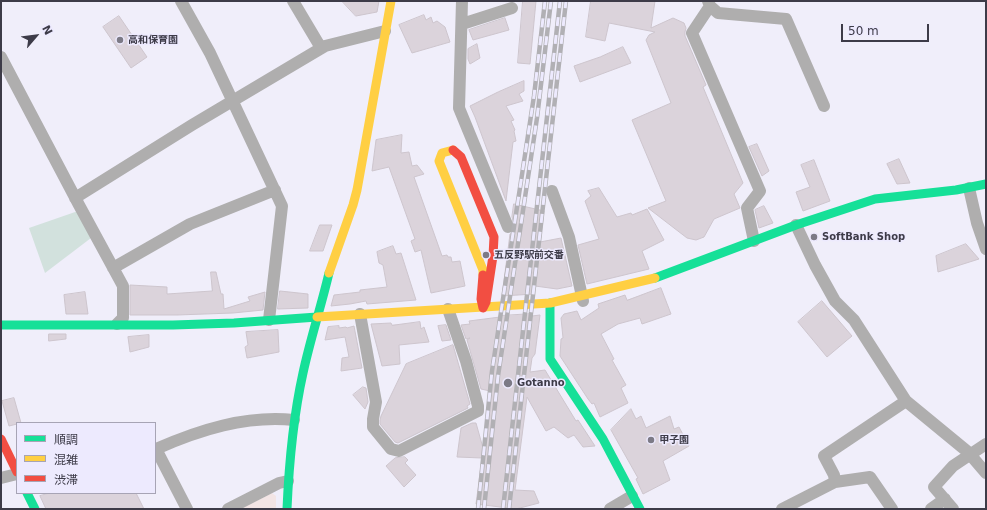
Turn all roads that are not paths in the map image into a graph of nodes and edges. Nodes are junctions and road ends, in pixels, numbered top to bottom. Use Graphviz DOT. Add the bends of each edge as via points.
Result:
graph roads {
  1 [pos="181,1"];
  2 [pos="293,1"];
  3 [pos="391,1"];
  4 [pos="462,1"];
  5 [pos="709,4"];
  6 [pos="512,8"];
  7 [pos="462,24"];
  8 [pos="385,31"];
  9 [pos="321,48"];
  10 [pos="1,57"];
  11 [pos="4,71"];
  12 [pos="233,101"];
  13 [pos="824,106"];
  14 [pos="986,184"];
  15 [pos="969,188"];
  16 [pos="275,190"];
  17 [pos="552,191"];
  18 [pos="75,198"];
  19 [pos="796,225"];
  20 [pos="508,227"];
  21 [pos="754,241"];
  22 [pos="986,250"];
  23 [pos="114,268"];
  24 [pos="582,298"];
  25 [pos="550,303"];
  26 [pos="483,308"];
  27 [pos="448,309"];
  28 [pos="360,314"];
  29 [pos="318,317"];
  30 [pos="269,320"];
  31 [pos="117,324"];
  32 [pos="1,325"];
  33 [pos="906,402"];
  34 [pos="294,420"];
  35 [pos="1,439"];
  36 [pos="986,444"];
  37 [pos="970,454"];
  38 [pos="16,471"];
  39 [pos="16,473"];
  40 [pos="986,473"];
  41 [pos="1,478"];
  42 [pos="288,480"];
  43 [pos="835,482"];
  44 [pos="28,494"];
  45 [pos="632,496"];
  46 [pos="945,499"];
  47 [pos="35,509"];
  48 [pos="187,509"];
  49 [pos="228,509"];
  50 [pos="287,509"];
  51 [pos="610,509"];
  52 [pos="640,509"];
  53 [pos="782,509"];
  54 [pos="892,509"];
  55 [pos="931,509"];
  56 [pos="954,509"];
  1 -- 12 [label="street"];
  2 -- 9 [label="street"];
  3 -- 8 [label="street"];
  4 -- 7 [label="street"];
  5 -- 13 [label="street" via="718,13 786,19"];
  5 -- 21 [label="street" via="692,33 760,191 747,208"];
  6 -- 7 [label="street"];
  7 -- 20 [label="street" via="459,108"];
  8 -- 9 [label="street"];
  8 -- 29 [label="street" via="357,190 331,264"];
  9 -- 12 [label="street"];
  10 -- 11 [label="street"];
  11 -- 18 [label="street"];
  12 -- 16 [label="street"];
  12 -- 18 [label="street"];
  14 -- 15 [label="street"];
  15 -- 19 [label="street" via="875,200"];
  15 -- 22 [label="street"];
  16 -- 23 [label="street" via="190,224"];
  16 -- 30 [label="street" via="282,206"];
  17 -- 24 [label="street" via="569,237"];
  18 -- 23 [label="street"];
  19 -- 21 [label="street"];
  19 -- 33 [label="street" via="814,265 835,301 854,320"];
  21 -- 24 [label="street" via="654,278"];
  23 -- 31 [label="street" via="123,286 123,318"];
  24 -- 25 [label="street"];
  25 -- 26 [label="street"];
  25 -- 45 [label="street" via="550,359 603,438"];
  26 -- 26 [label="street" via="483,270 439,161 442,153 453,150 461,157 494,237 486,302"];
  26 -- 27 [label="street"];
  27 -- 28 [label="street"];
  27 -- 28 [label="street" via="466,361 478,411 399,450 391,449 373,427 376,402"];
  28 -- 29 [label="street"];
  29 -- 30 [label="street"];
  29 -- 34 [label="street" via="303,372"];
  30 -- 31 [label="street" via="174,325"];
  31 -- 32 [label="street"];
  33 -- 37 [label="street"];
  33 -- 43 [label="street" via="824,456"];
  34 -- 42 [label="street"];
  34 -- 48 [label="street" via="254,420 197,432 156,449"];
  35 -- 38 [label="street"];
  36 -- 37 [label="street"];
  37 -- 40 [label="street"];
  37 -- 46 [label="street" via="953,466 934,487"];
  39 -- 41 [label="street"];
  42 -- 49 [label="street"];
  42 -- 50 [label="street"];
  43 -- 53 [label="street"];
  43 -- 54 [label="street" via="870,477"];
  44 -- 47 [label="street"];
  45 -- 51 [label="street"];
  45 -- 52 [label="street"];
  46 -- 55 [label="street"];
  46 -- 56 [label="street"];
}
